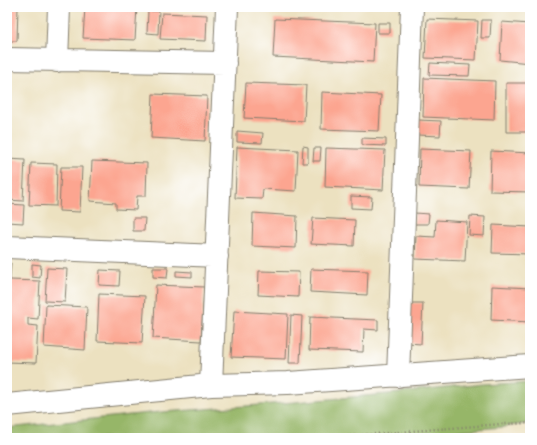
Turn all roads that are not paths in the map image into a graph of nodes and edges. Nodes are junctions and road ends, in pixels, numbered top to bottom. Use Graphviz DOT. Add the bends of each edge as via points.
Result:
graph roads {
  1 [pos="59,7"];
  2 [pos="227,7"];
  3 [pos="412,7"];
  4 [pos="7,59"];
  5 [pos="57,61"];
  6 [pos="225,63"];
  7 [pos="7,247"];
  8 [pos="217,256"];
  9 [pos="530,366"];
  10 [pos="398,376"];
  11 [pos="212,385"];
  12 [pos="7,405"];
  1 -- 5 [label="street"];
  2 -- 6 [label="street"];
  3 -- 10 [label="street"];
  4 -- 5 [label="street"];
  5 -- 6 [label="street"];
  6 -- 8 [label="street"];
  7 -- 8 [label="street"];
  8 -- 11 [label="street"];
  9 -- 10 [label="street"];
  10 -- 11 [label="street"];
  11 -- 12 [label="street"];
}
